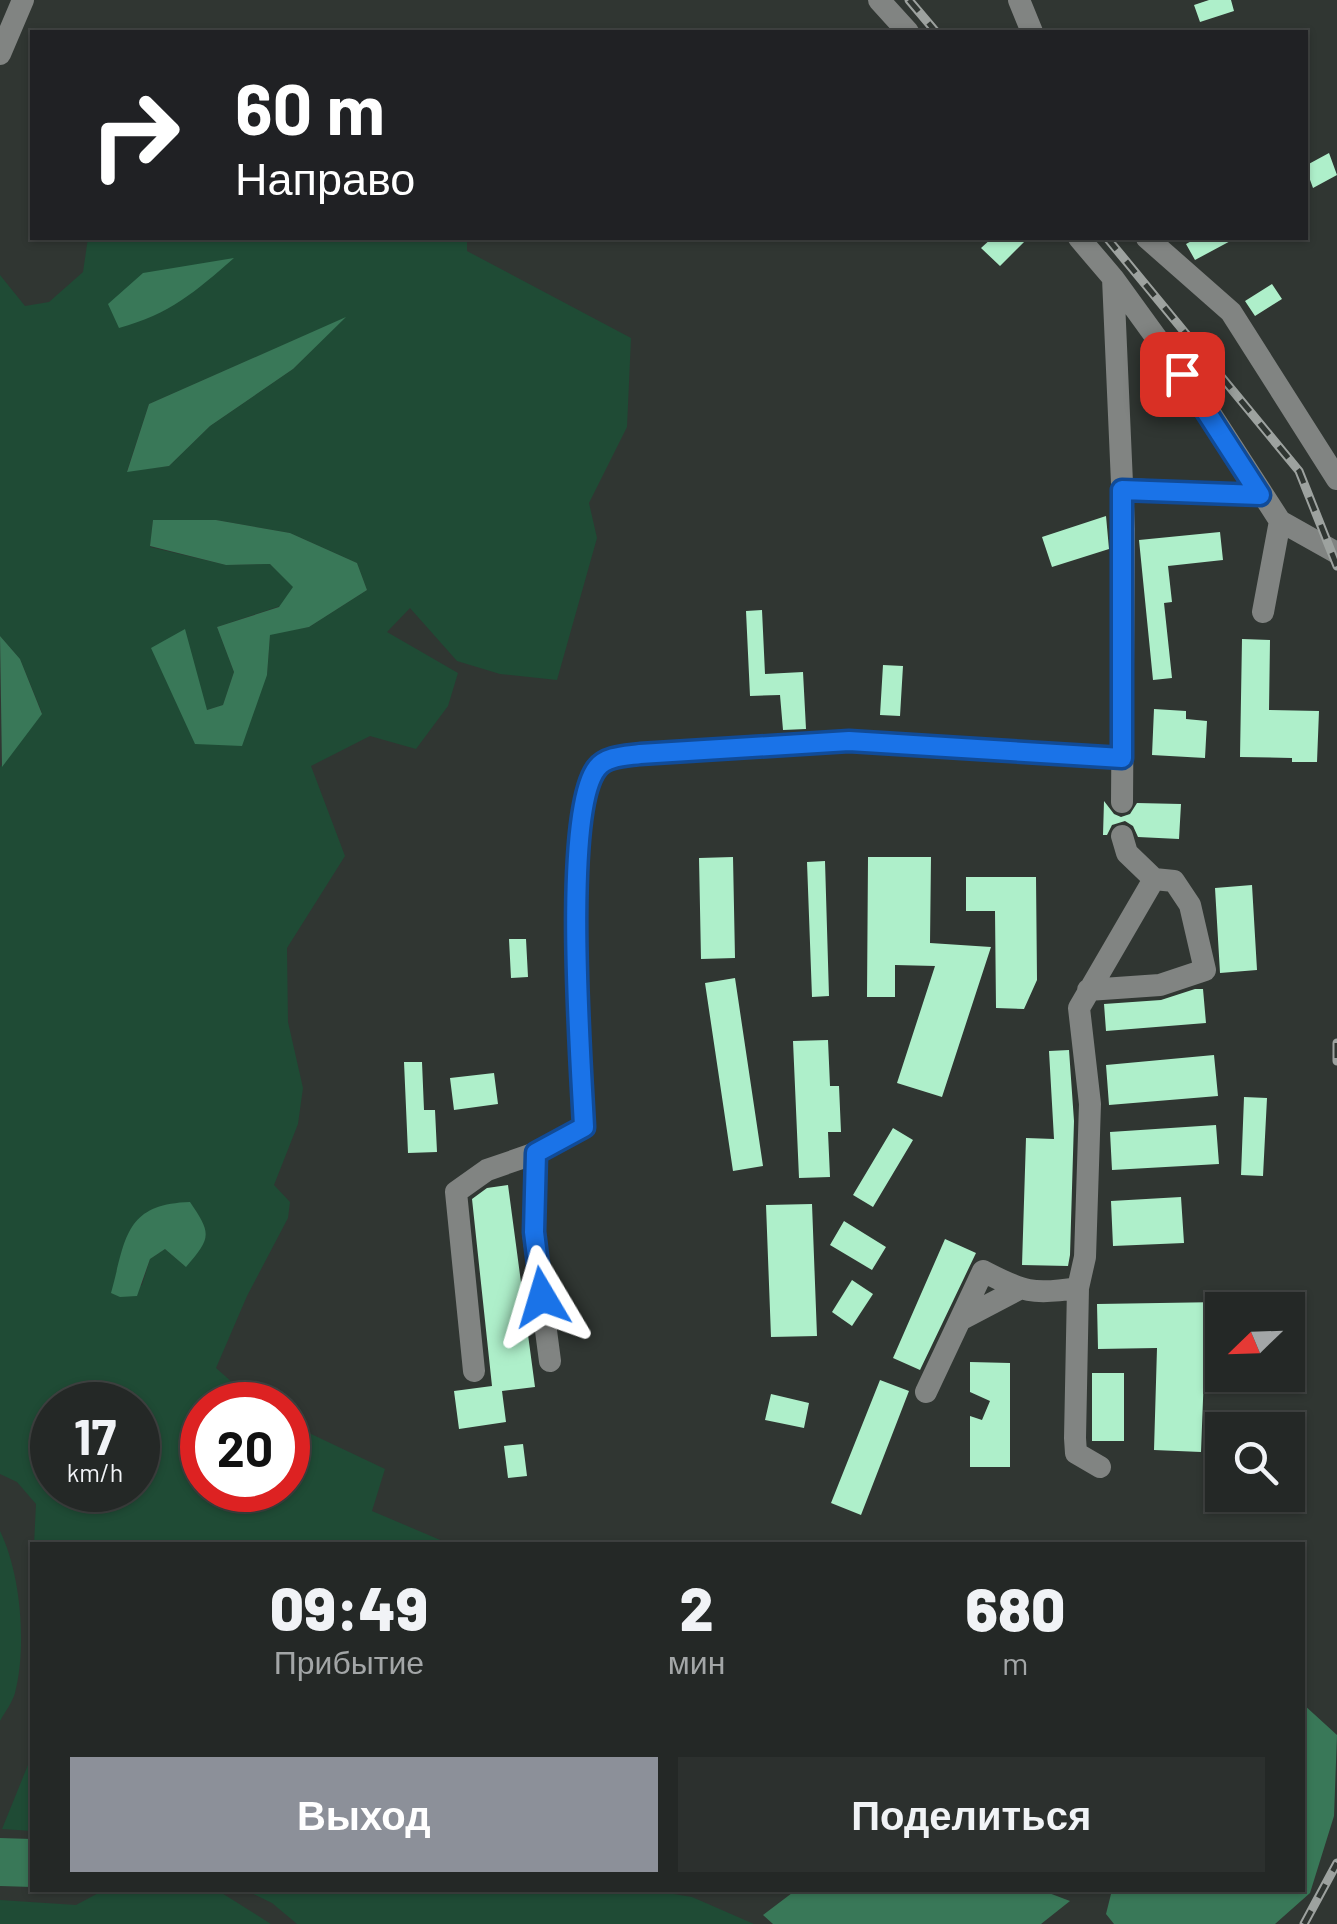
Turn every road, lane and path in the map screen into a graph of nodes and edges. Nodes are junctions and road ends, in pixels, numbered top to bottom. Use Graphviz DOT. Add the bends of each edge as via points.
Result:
graph roads {
  1 [pos="24,0"];
  2 [pos="879,0"];
  3 [pos="1019,0"];
  4 [pos="906,30"];
  5 [pos="1031,30"];
  6 [pos="0,54"];
  7 [pos="1081,240"];
  8 [pos="1149,240"];
  9 [pos="1113,278"];
  10 [pos="1337,479"];
  11 [pos="1122,490"];
  12 [pos="1260,495"];
  13 [pos="1280,522"];
  14 [pos="1337,553"];
  15 [pos="1264,612"];
  16 [pos="1122,758"];
  17 [pos="1122,802"];
  18 [pos="1122,836"];
  19 [pos="1154,879"];
  20 [pos="1088,990"];
  21 [pos="536,1153"];
  22 [pos="1078,1288"];
  23 [pos="1018,1290"];
  24 [pos="960,1320"];
  25 [pos="550,1362"];
  26 [pos="474,1371"];
  27 [pos="926,1392"];
  28 [pos="1100,1467"];
  1 -- 6 [label="street"];
  2 -- 4 [label="street"];
  3 -- 5 [label="street"];
  7 -- 9 [label="street"];
  8 -- 10 [label="street" via="1231,312"];
  9 -- 11 [label="street"];
  9 -- 12 [label="street"];
  11 -- 12 [label="street"];
  11 -- 16 [label="street"];
  12 -- 13 [label="street"];
  13 -- 14 [label="street"];
  13 -- 15 [label="street"];
  16 -- 17 [label="street"];
  16 -- 21 [label="street" via="849,741 640,754 598,766 578,826 584,1127"];
  18 -- 19 [label="street" via="1127,853"];
  19 -- 20 [label="street"];
  19 -- 20 [label="street" via="1174,881 1190,906 1205,970 1160,985"];
  20 -- 22 [label="street" via="1079,1008 1090,1104"];
  21 -- 25 [label="street" via="534,1232"];
  21 -- 26 [label="street" via="487,1170 456,1192"];
  22 -- 23 [label="street"];
  22 -- 28 [label="street" via="1074,1438 1076,1453"];
  23 -- 24 [label="street"];
  23 -- 24 [label="street" via="983,1270"];
  24 -- 27 [label="street"];
}
